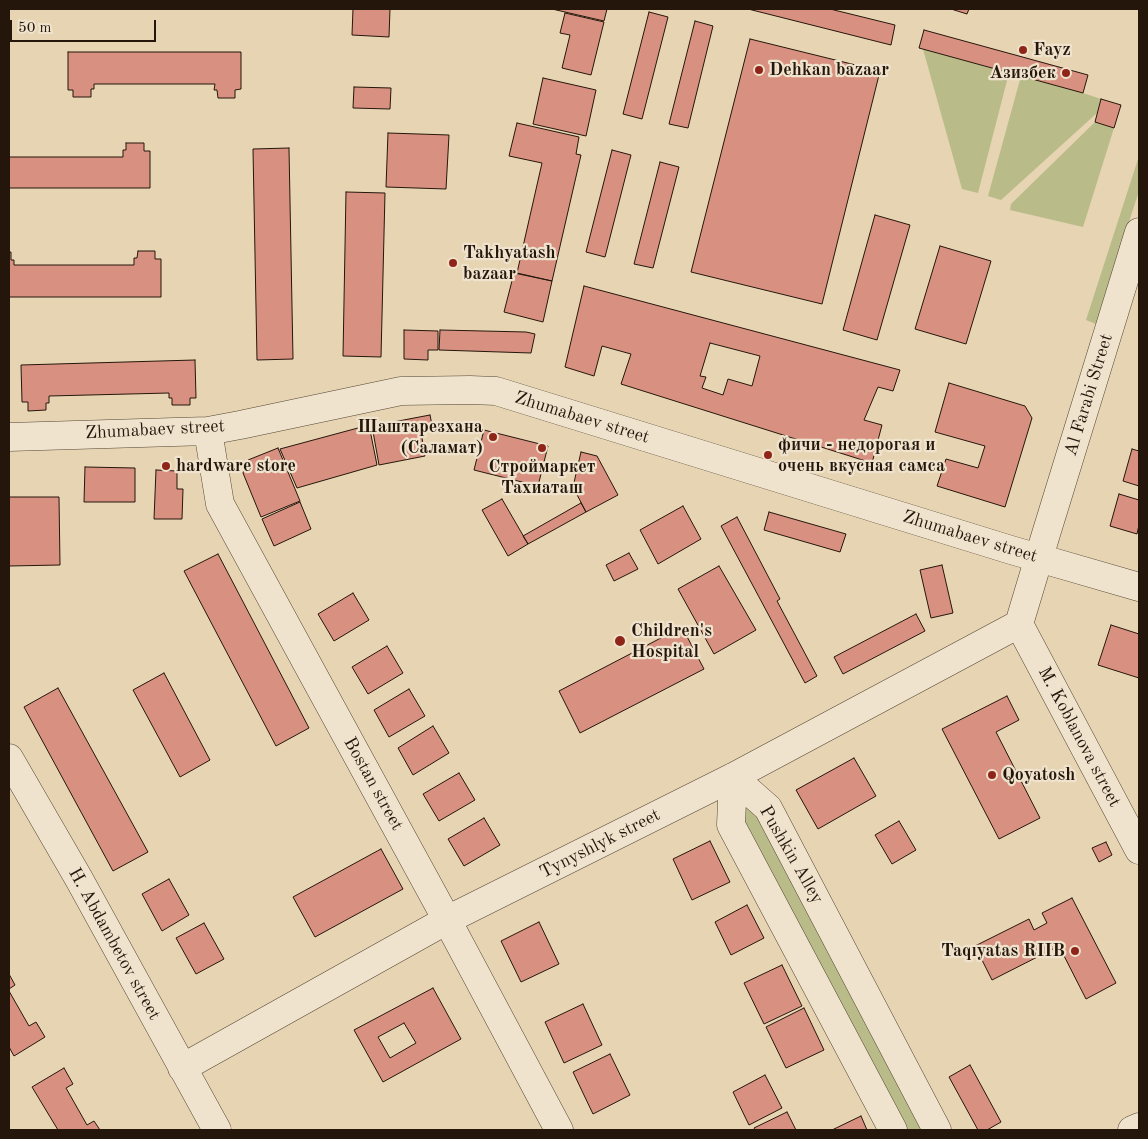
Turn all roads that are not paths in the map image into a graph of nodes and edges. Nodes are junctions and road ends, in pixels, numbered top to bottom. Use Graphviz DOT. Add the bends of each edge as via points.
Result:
graph roads {
  1 [pos="1139,232"];
  2 [pos="208,431"];
  3 [pos="9,437"];
  4 [pos="1039,557"];
  5 [pos="1139,587"];
  6 [pos="1019,624"];
  7 [pos="9,758"];
  8 [pos="733,777"];
  9 [pos="1139,850"];
  10 [pos="447,920"];
  11 [pos="182,1068"];
  12 [pos="1139,1126"];
  13 [pos="217,1130"];
  14 [pos="559,1130"];
  15 [pos="893,1130"];
  16 [pos="937,1130"];
  17 [pos="1132,1130"];
  1 -- 4 [label="street, Al Farabi Street"];
  2 -- 3 [label="street, Zhumabaev street"];
  2 -- 4 [label="street, Zhumabaev street" via="401,391 496,391"];
  2 -- 10 [label="street, Bostan street" via="220,504"];
  4 -- 5 [label="street, Zhumabaev street"];
  4 -- 6 [label="street, Al Farabi Street"];
  6 -- 8 [label="street, Tynyshlyk street"];
  6 -- 9 [label="street, M. Koblanova street"];
  7 -- 11 [label="street, H. Abdambetov street" via="79,878"];
  8 -- 10 [label="street, Tynyshlyk street"];
  8 -- 15 [label="street, Pushkin Alley" via="731,825"];
  8 -- 16 [label="street, Pushkin Alley" via="768,808"];
  10 -- 11 [label="street, Tynyshlyk street"];
  10 -- 14 [label="street, Bostan street"];
  11 -- 13 [label="street, H. Abdambetov street"];
  12 -- 17 [label="street"];
}
